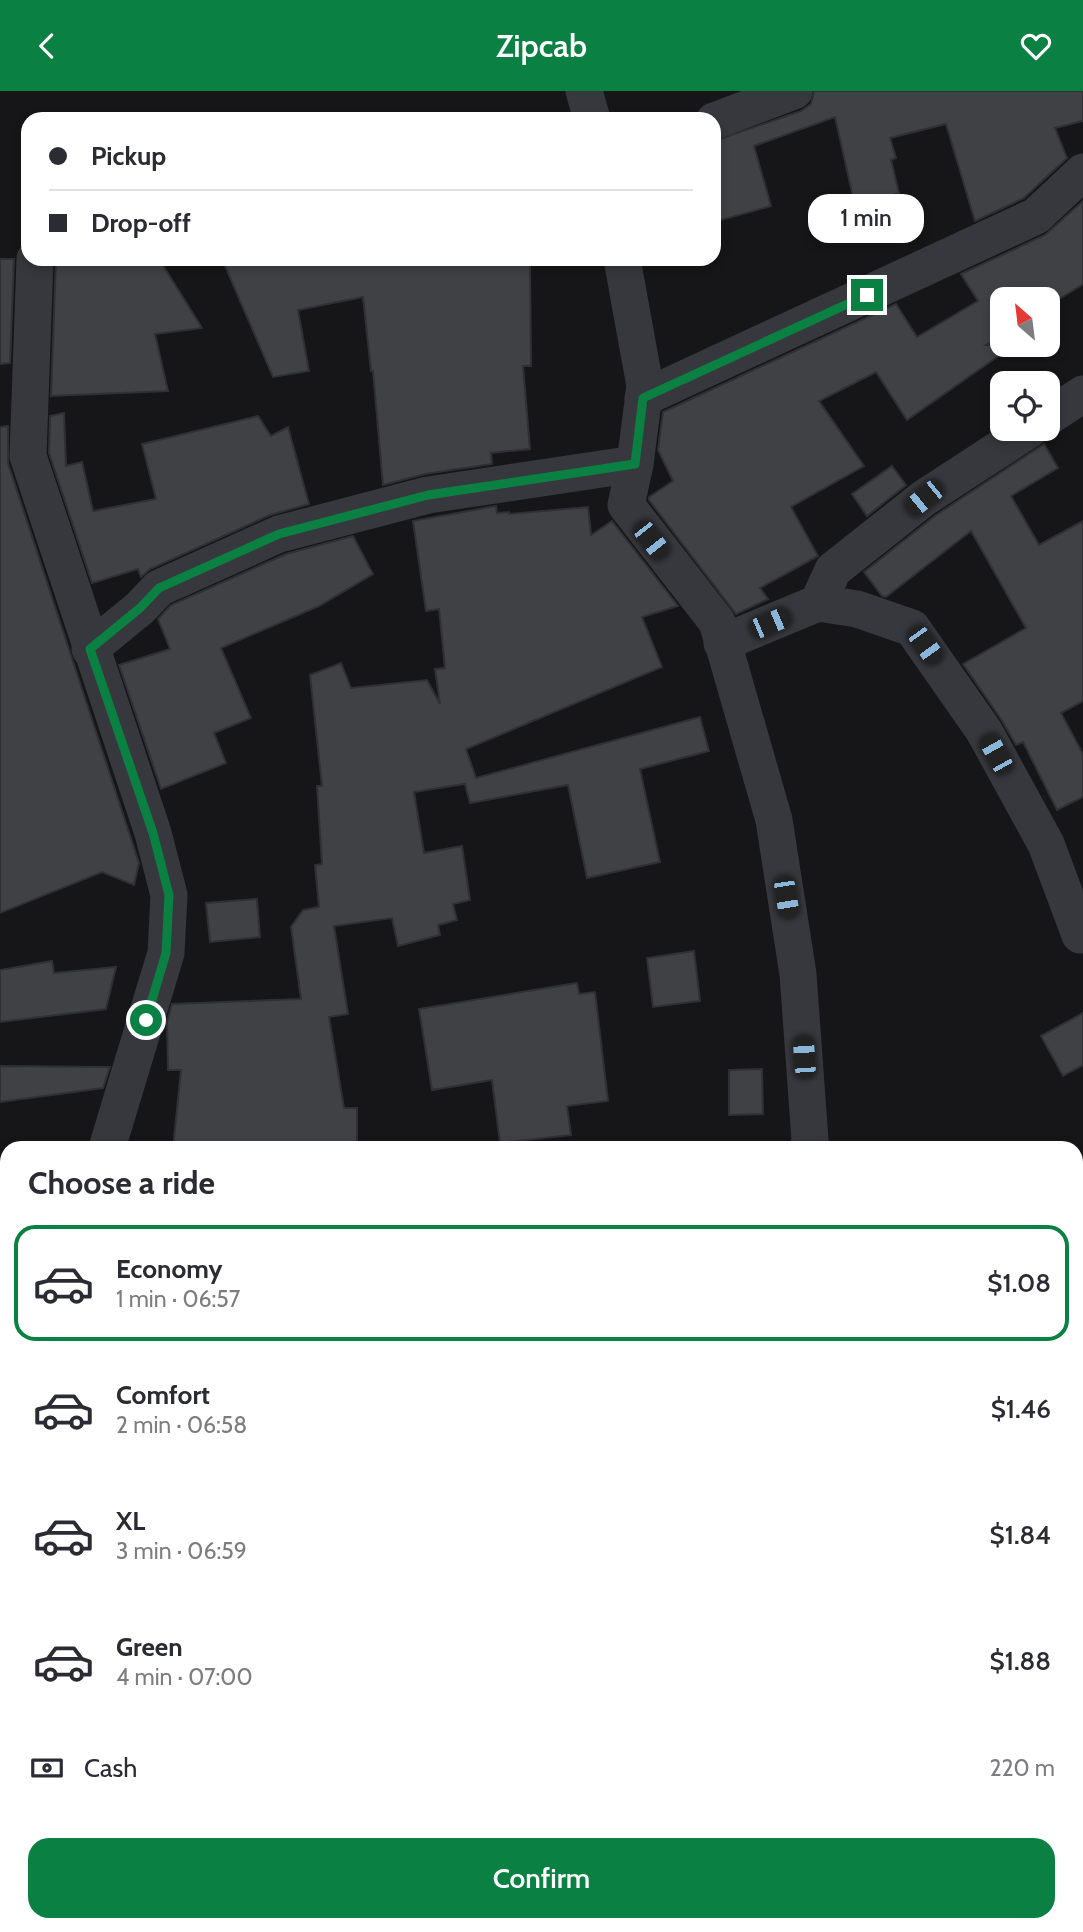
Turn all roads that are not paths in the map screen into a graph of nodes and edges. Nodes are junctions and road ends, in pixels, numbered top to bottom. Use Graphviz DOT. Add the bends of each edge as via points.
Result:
graph roads {
  1 [pos="584,91"];
  2 [pos="794,91"];
  3 [pos="590,112"];
  4 [pos="721,118"];
  5 [pos="1083,172"];
  6 [pos="34,266"];
  7 [pos="623,266"];
  8 [pos="1083,394"];
  9 [pos="643,398"];
  10 [pos="1060,409"];
  11 [pos="1012,441"];
  12 [pos="14,459"];
  13 [pos="635,464"];
  14 [pos="818,603"];
  15 [pos="722,643"];
  16 [pos="90,649"];
  17 [pos="1080,935"];
  18 [pos="109,1141"];
  19 [pos="810,1141"];
  1 -- 3 [label="street"];
  2 -- 4 [label="street"];
  5 -- 9 [label="street" via="1036,216"];
  6 -- 12 [label="street"];
  7 -- 9 [label="street" via="645,386"];
  8 -- 10 [label="street"];
  9 -- 13 [label="street"];
  11 -- 14 [label="street" via="924,498 833,570"];
  12 -- 16 [label="street"];
  13 -- 15 [label="street" via="626,505 717,622"];
  13 -- 16 [label="street" via="428,495 279,534 159,588"];
  14 -- 15 [label="street"];
  14 -- 17 [label="street" via="857,609 912,628 984,731 1046,844"];
  15 -- 19 [label="street" via="774,820 798,974"];
  16 -- 18 [label="street" via="153,833 169,895 166,953"];
}
